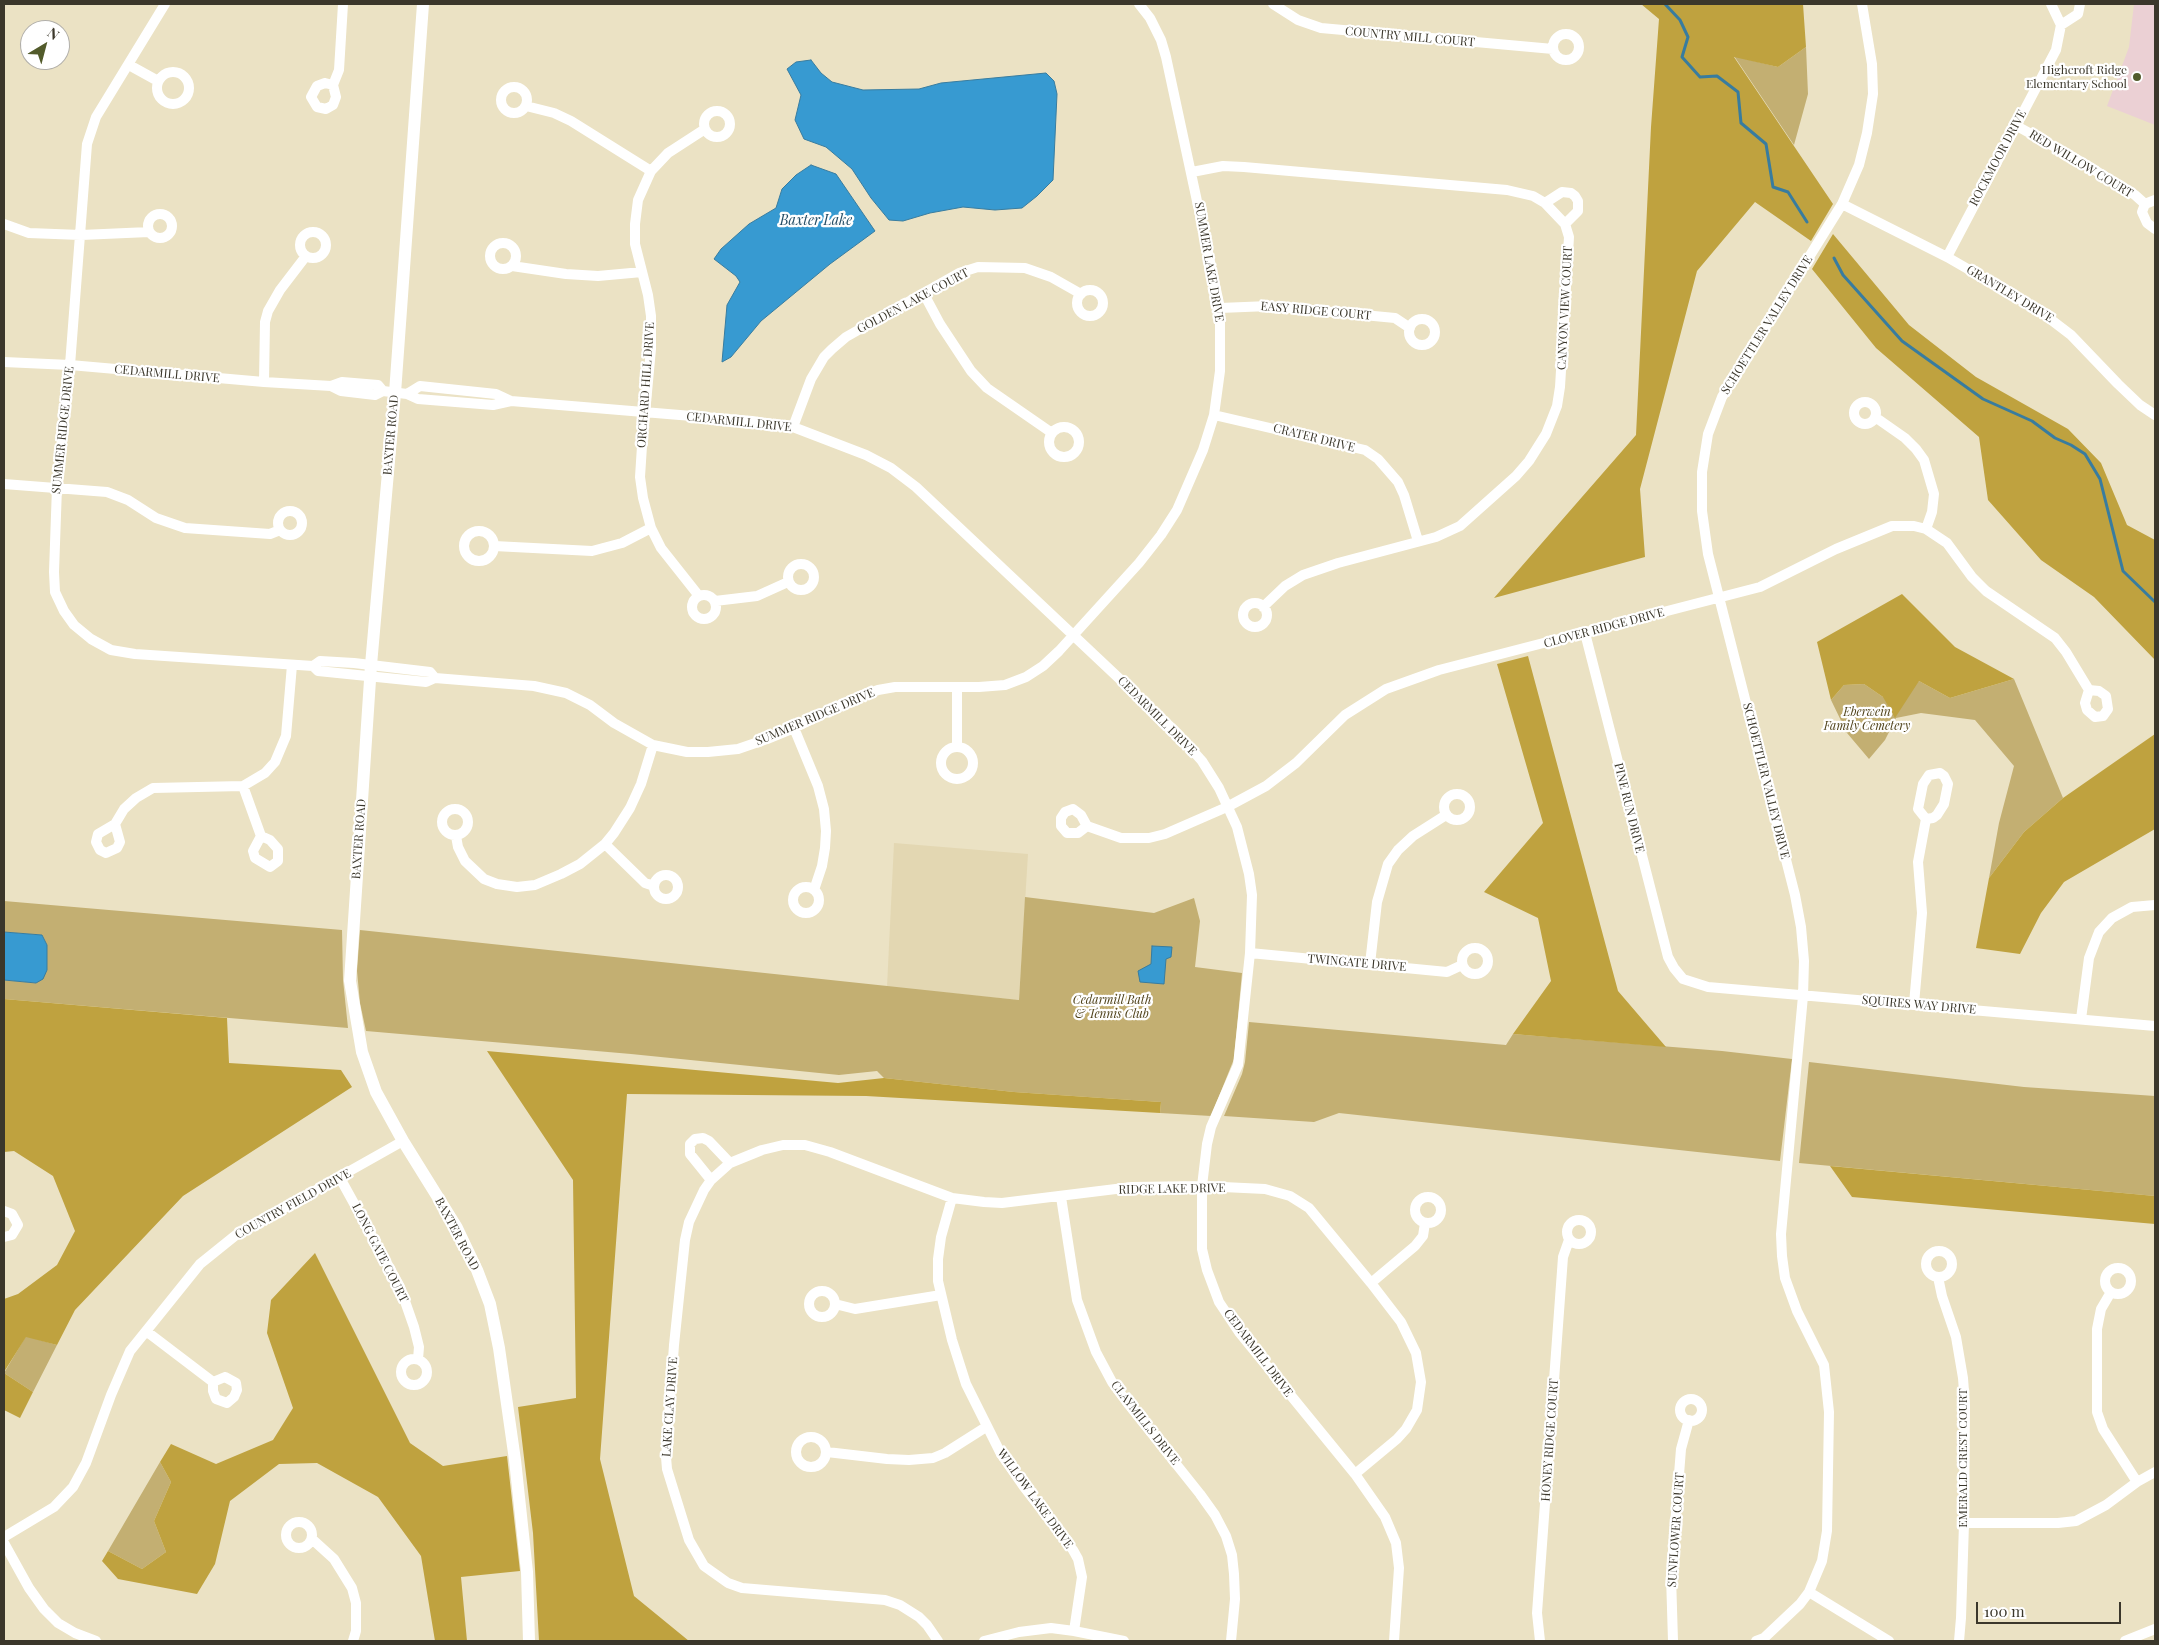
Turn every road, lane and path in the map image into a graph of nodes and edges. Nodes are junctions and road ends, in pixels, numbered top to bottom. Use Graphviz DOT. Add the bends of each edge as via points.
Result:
graph roads {
  1 [pos="166,4"];
  2 [pos="342,4"];
  3 [pos="422,4"];
  4 [pos="1139,4"];
  5 [pos="1273,4"];
  6 [pos="1862,4"];
  7 [pos="2051,4"];
  8 [pos="2080,4"];
  9 [pos="2061,25"];
  10 [pos="1553,49"];
  11 [pos="129,65"];
  12 [pos="158,81"];
  13 [pos="333,84"];
  14 [pos="526,106"];
  15 [pos="2015,125"];
  16 [pos="704,129"];
  17 [pos="651,171"];
  18 [pos="1192,172"];
  19 [pos="2155,200"];
  20 [pos="1545,203"];
  21 [pos="1842,204"];
  22 [pos="2145,204"];
  23 [pos="4,224"];
  24 [pos="1565,224"];
  25 [pos="2155,229"];
  26 [pos="148,232"];
  27 [pos="81,235"];
  28 [pos="306,256"];
  29 [pos="1947,257"];
  30 [pos="512,266"];
  31 [pos="642,272"];
  32 [pos="924,294"];
  33 [pos="1081,294"];
  34 [pos="1220,308"];
  35 [pos="1410,328"];
  36 [pos="4,362"];
  37 [pos="70,365"];
  38 [pos="264,382"];
  39 [pos="395,393"];
  40 [pos="644,414"];
  41 [pos="1214,415"];
  42 [pos="2155,415"];
  43 [pos="1875,417"];
  44 [pos="793,426"];
  45 [pos="1052,433"];
  46 [pos="4,484"];
  47 [pos="57,487"];
  48 [pos="650,528"];
  49 [pos="1926,529"];
  50 [pos="280,530"];
  51 [pos="1418,541"];
  52 [pos="494,546"];
  53 [pos="788,582"];
  54 [pos="698,596"];
  55 [pos="1720,598"];
  56 [pos="715,601"];
  57 [pos="1263,607"];
  58 [pos="1584,633"];
  59 [pos="1073,635"];
  60 [pos="292,665"];
  61 [pos="371,670"];
  62 [pos="957,688"];
  63 [pos="2090,690"];
  64 [pos="794,728"];
  65 [pos="653,746"];
  66 [pos="956,747"];
  67 [pos="243,786"];
  68 [pos="1227,807"];
  69 [pos="1446,814"];
  70 [pos="1926,819"];
  71 [pos="115,824"];
  72 [pos="1087,826"];
  73 [pos="262,836"];
  74 [pos="456,836"];
  75 [pos="605,844"];
  76 [pos="654,886"];
  77 [pos="814,890"];
  78 [pos="2155,905"];
  79 [pos="1250,953"];
  80 [pos="1370,964"];
  81 [pos="1462,965"];
  82 [pos="1683,979"];
  83 [pos="1802,996"];
  84 [pos="1914,1004"];
  85 [pos="2082,1018"];
  86 [pos="2155,1026"];
  87 [pos="403,1141"];
  88 [pos="730,1163"];
  89 [pos="715,1177"];
  90 [pos="340,1178"];
  91 [pos="1202,1186"];
  92 [pos="1061,1197"];
  93 [pos="952,1198"];
  94 [pos="4,1212"];
  95 [pos="1425,1223"];
  96 [pos="4,1237"];
  97 [pos="1569,1240"];
  98 [pos="1938,1277"];
  99 [pos="1371,1284"];
  100 [pos="2111,1292"];
  101 [pos="941,1295"];
  102 [pos="835,1304"];
  103 [pos="146,1331"];
  104 [pos="418,1359"];
  105 [pos="213,1382"];
  106 [pos="1689,1420"];
  107 [pos="986,1427"];
  108 [pos="827,1452"];
  109 [pos="2155,1472"];
  110 [pos="1354,1474"];
  111 [pos="2137,1482"];
  112 [pos="1964,1523"];
  113 [pos="4,1537"];
  114 [pos="312,1539"];
  115 [pos="4,1542"];
  116 [pos="1809,1592"];
  117 [pos="2155,1629"];
  118 [pos="1074,1631"];
  119 [pos="96,1641"];
  120 [pos="353,1641"];
  121 [pos="530,1641"];
  122 [pos="938,1641"];
  123 [pos="984,1641"];
  124 [pos="1124,1641"];
  125 [pos="1231,1641"];
  126 [pos="1394,1641"];
  127 [pos="1540,1641"];
  128 [pos="1673,1641"];
  129 [pos="1756,1641"];
  130 [pos="1889,1641"];
  131 [pos="1958,1641"];
  132 [pos="2125,1641"];
  1 -- 11 [label="street, SUMMER RIDGE DRIVE"];
  2 -- 13 [label="street" via="339,70"];
  3 -- 39 [label="main road, BAXTER ROAD"];
  4 -- 18 [label="street, SUMMER LAKE DRIVE" via="1161,40"];
  5 -- 10 [label="street, COUNTRY MILL COURT" via="1289,15 1321,28"];
  6 -- 21 [label="street, SCHOETTLER VALLEY DRIVE" via="1872,64 1873,94 1861,157"];
  7 -- 9 [label="street"];
  8 -- 9 [label="street" via="2078,14"];
  9 -- 15 [label="street, ROCKMOOR DRIVE" via="2056,50"];
  11 -- 12 [label="street"];
  11 -- 27 [label="street, SUMMER RIDGE DRIVE" via="96,117 87,144"];
  14 -- 17 [label="street" via="572,121"];
  15 -- 22 [label="street, RED WILLOW COURT" via="2088,166"];
  15 -- 29 [label="street, ROCKMOOR DRIVE"];
  16 -- 17 [label="street, ORCHARD HILL DRIVE" via="668,153"];
  17 -- 31 [label="street, ORCHARD HILL DRIVE" via="636,211 635,244"];
  18 -- 20 [label="street" via="1223,166 1244,167 1507,190 1533,196"];
  18 -- 34 [label="street, SUMMER LAKE DRIVE"];
  19 -- 22 [label="street, RED WILLOW COURT"];
  20 -- 24 [label="street"];
  20 -- 24 [label="street" via="1562,192 1575,196 1578,211"];
  21 -- 29 [label="street, GRANTLEY DRIVE"];
  21 -- 55 [label="street, SCHOETTLER VALLEY DRIVE" via="1741,364 1722,397 1708,434 1702,472 1702,511 1708,554"];
  22 -- 25 [label="street, RED WILLOW COURT" via="2142,212 2147,223"];
  23 -- 27 [label="street" via="29,233"];
  24 -- 51 [label="street, CANYON VIEW COURT" via="1569,257 1560,387 1557,406 1546,434 1516,476 1460,526"];
  26 -- 27 [label="street"];
  27 -- 37 [label="street, SUMMER RIDGE DRIVE"];
  28 -- 38 [label="street" via="268,311"];
  29 -- 42 [label="street, GRANTLEY DRIVE" via="2007,290 2058,324 2140,405"];
  30 -- 31 [label="street" via="598,276"];
  31 -- 40 [label="street, ORCHARD HILL DRIVE" via="651,316"];
  32 -- 33 [label="street, GOLDEN LAKE COURT" via="959,273 993,266 1025,268 1051,277"];
  32 -- 44 [label="street, GOLDEN LAKE COURT" via="846,338 824,357 806,390"];
  32 -- 45 [label="street" via="971,371 987,388"];
  34 -- 35 [label="street, EASY RIDGE COURT" via="1269,306 1395,318"];
  34 -- 41 [label="street, SUMMER LAKE DRIVE" via="1220,371"];
  36 -- 37 [label="street, CEDARMILL DRIVE"];
  37 -- 38 [label="street, CEDARMILL DRIVE"];
  37 -- 47 [label="street, SUMMER RIDGE DRIVE"];
  38 -- 39 [label="street, CEDARMILL DRIVE" via="331,386 341,391 375,395"];
  39 -- 40 [label="street, CEDARMILL DRIVE" via="418,400 493,405 511,401"];
  39 -- 61 [label="main road, BAXTER ROAD"];
  40 -- 44 [label="street, CEDARMILL DRIVE"];
  40 -- 48 [label="street, ORCHARD HILL DRIVE" via="640,477"];
  41 -- 51 [label="street, CRATER DRIVE" via="1365,450 1378,459 1398,482"];
  41 -- 59 [label="street, SUMMER LAKE DRIVE" via="1190,482 1162,535"];
  43 -- 49 [label="street" via="1905,438 1924,460 1934,494"];
  44 -- 59 [label="street, CEDARMILL DRIVE" via="866,455 916,487"];
  46 -- 47 [label="street"];
  47 -- 50 [label="street" via="107,492 128,500 156,518 185,528 270,534"];
  47 -- 60 [label="street, SUMMER RIDGE DRIVE" via="55,592 74,625 91,639 111,650 135,654"];
  48 -- 52 [label="street" via="622,543 592,551"];
  48 -- 54 [label="street, ORCHARD HILL DRIVE"];
  49 -- 55 [label="street, CLOVER RIDGE DRIVE" via="1892,526 1836,549 1768,584"];
  49 -- 63 [label="street, CLOVER RIDGE DRIVE" via="1947,544 1986,591 2055,638"];
  51 -- 57 [label="street, CANYON VIEW COURT" via="1303,575 1285,586"];
  53 -- 56 [label="street" via="757,596"];
  54 -- 56 [label="street" via="708,595"];
  54 -- 56 [label="street" via="692,606 700,619 709,619 715,613"];
  55 -- 58 [label="street, CLOVER RIDGE DRIVE"];
  55 -- 83 [label="street, SCHOETTLER VALLEY DRIVE" via="1795,895 1804,961"];
  58 -- 68 [label="street, CLOVER RIDGE DRIVE" via="1439,670 1386,689 1345,715 1281,776"];
  58 -- 82 [label="street, PINE RUN DRIVE" via="1668,957"];
  59 -- 62 [label="street, SUMMER RIDGE DRIVE" via="1043,666 1026,677 1005,685"];
  59 -- 68 [label="street, CEDARMILL DRIVE" via="1177,733 1202,761"];
  60 -- 61 [label="street, SUMMER RIDGE DRIVE" via="313,666 318,670"];
  60 -- 67 [label="street" via="282,750 265,773"];
  61 -- 65 [label="street, SUMMER RIDGE DRIVE" via="426,682 435,678 534,686 566,694"];
  61 -- 87 [label="main road, BAXTER ROAD" via="350,980 355,1018 369,1072 376,1092"];
  62 -- 64 [label="street, SUMMER RIDGE DRIVE" via="878,690"];
  62 -- 66 [label="street"];
  64 -- 65 [label="street, SUMMER RIDGE DRIVE" via="738,749 687,752"];
  64 -- 77 [label="street" via="824,809 825,848"];
  65 -- 75 [label="street" via="630,808"];
  67 -- 71 [label="street" via="153,788 124,808"];
  67 -- 73 [label="street"];
  68 -- 72 [label="street, CLOVER RIDGE DRIVE" via="1149,838 1121,838"];
  68 -- 79 [label="street, CEDARMILL DRIVE" via="1237,827 1249,874 1252,895"];
  69 -- 80 [label="street" via="1413,836 1388,864 1377,902"];
  70 -- 84 [label="street" via="1918,862 1922,913"];
  74 -- 75 [label="street" via="465,861 484,878 517,887 535,885 561,874"];
  75 -- 76 [label="street" via="645,883"];
  78 -- 85 [label="street" via="2132,907 2112,918 2099,932 2089,958"];
  79 -- 80 [label="street, TWINGATE DRIVE"];
  79 -- 91 [label="street, CEDARMILL DRIVE" via="1238,1066 1211,1127"];
  80 -- 81 [label="street, TWINGATE DRIVE" via="1447,972"];
  82 -- 83 [label="street, SQUIRES WAY DRIVE" via="1708,986"];
  83 -- 84 [label="street, SQUIRES WAY DRIVE"];
  83 -- 116 [label="street, SCHOETTLER VALLEY DRIVE" via="1781,1234 1785,1278 1797,1311 1824,1365 1828,1394 1827,1531 1822,1561"];
  84 -- 85 [label="street, SQUIRES WAY DRIVE"];
  85 -- 86 [label="street, SQUIRES WAY DRIVE"];
  87 -- 90 [label="street, COUNTRY FIELD DRIVE"];
  87 -- 121 [label="main road, BAXTER ROAD" via="456,1228 490,1304 515,1460 527,1572"];
  88 -- 89 [label="street, RIDGE LAKE DRIVE"];
  88 -- 89 [label="street" via="709,1141 695,1139 690,1144 690,1154"];
  88 -- 93 [label="street, RIDGE LAKE DRIVE" via="762,1150 783,1145 805,1145"];
  89 -- 122 [label="street, LAKE CLAY DRIVE" via="696,1204 685,1240 666,1457 667,1469 696,1554 715,1575 742,1588 885,1600 900,1605 927,1624"];
  90 -- 103 [label="street, COUNTRY FIELD DRIVE" via="236,1235 214,1252 188,1277"];
  90 -- 104 [label="street, LONG GATE COURT" via="400,1287 414,1327"];
  91 -- 92 [label="street, RIDGE LAKE DRIVE" via="1132,1188"];
  91 -- 99 [label="street, RIDGE LAKE DRIVE" via="1265,1189 1290,1196 1309,1208"];
  91 -- 110 [label="street, CEDARMILL DRIVE" via="1202,1248 1219,1302 1239,1332"];
  92 -- 93 [label="street, RIDGE LAKE DRIVE" via="1002,1203"];
  92 -- 125 [label="street, CLAYMILLS DRIVE" via="1077,1300 1096,1352 1112,1382 1215,1514 1226,1536 1234,1574"];
  93 -- 101 [label="street, WILLOW LAKE DRIVE" via="938,1259"];
  94 -- 96 [label="street" via="12,1214 18,1225 12,1235"];
  95 -- 99 [label="street" via="1423,1236 1415,1246"];
  97 -- 127 [label="street, HONEY RIDGE COURT" via="1564,1257 1537,1613"];
  98 -- 112 [label="street, EMERALD CREST COURT" via="1956,1337 1963,1378"];
  99 -- 110 [label="street, RIDGE LAKE DRIVE" via="1410,1338 1420,1369 1420,1397 1406,1429"];
  100 -- 111 [label="street" via="2101,1309 2097,1329 2097,1412"];
  101 -- 102 [label="street" via="855,1309"];
  101 -- 107 [label="street, WILLOW LAKE DRIVE" via="966,1384"];
  103 -- 105 [label="street"];
  103 -- 113 [label="street, COUNTRY FIELD DRIVE" via="130,1351 120,1372 86,1463 72,1487 54,1507"];
  106 -- 128 [label="street, SUNFLOWER COURT" via="1681,1449 1671,1576"];
  107 -- 108 [label="street" via="933,1458 887,1459"];
  107 -- 118 [label="street, WILLOW LAKE DRIVE" via="1001,1454 1078,1559 1082,1577"];
  109 -- 111 [label="street"];
  110 -- 126 [label="street, CEDARMILL DRIVE" via="1385,1518 1396,1543 1399,1568"];
  111 -- 112 [label="street" via="2106,1505 2076,1520 2058,1523"];
  112 -- 131 [label="street, EMERALD CREST COURT"];
  114 -- 120 [label="street" via="334,1559 352,1588 356,1603"];
  115 -- 119 [label="street" via="44,1609 58,1623"];
  116 -- 129 [label="street, SCHOETTLER VALLEY DRIVE" via="1788,1617"];
  116 -- 130 [label="street"];
  117 -- 132 [label="street"];
  118 -- 123 [label="street" via="1051,1628"];
  118 -- 124 [label="street"];
}
